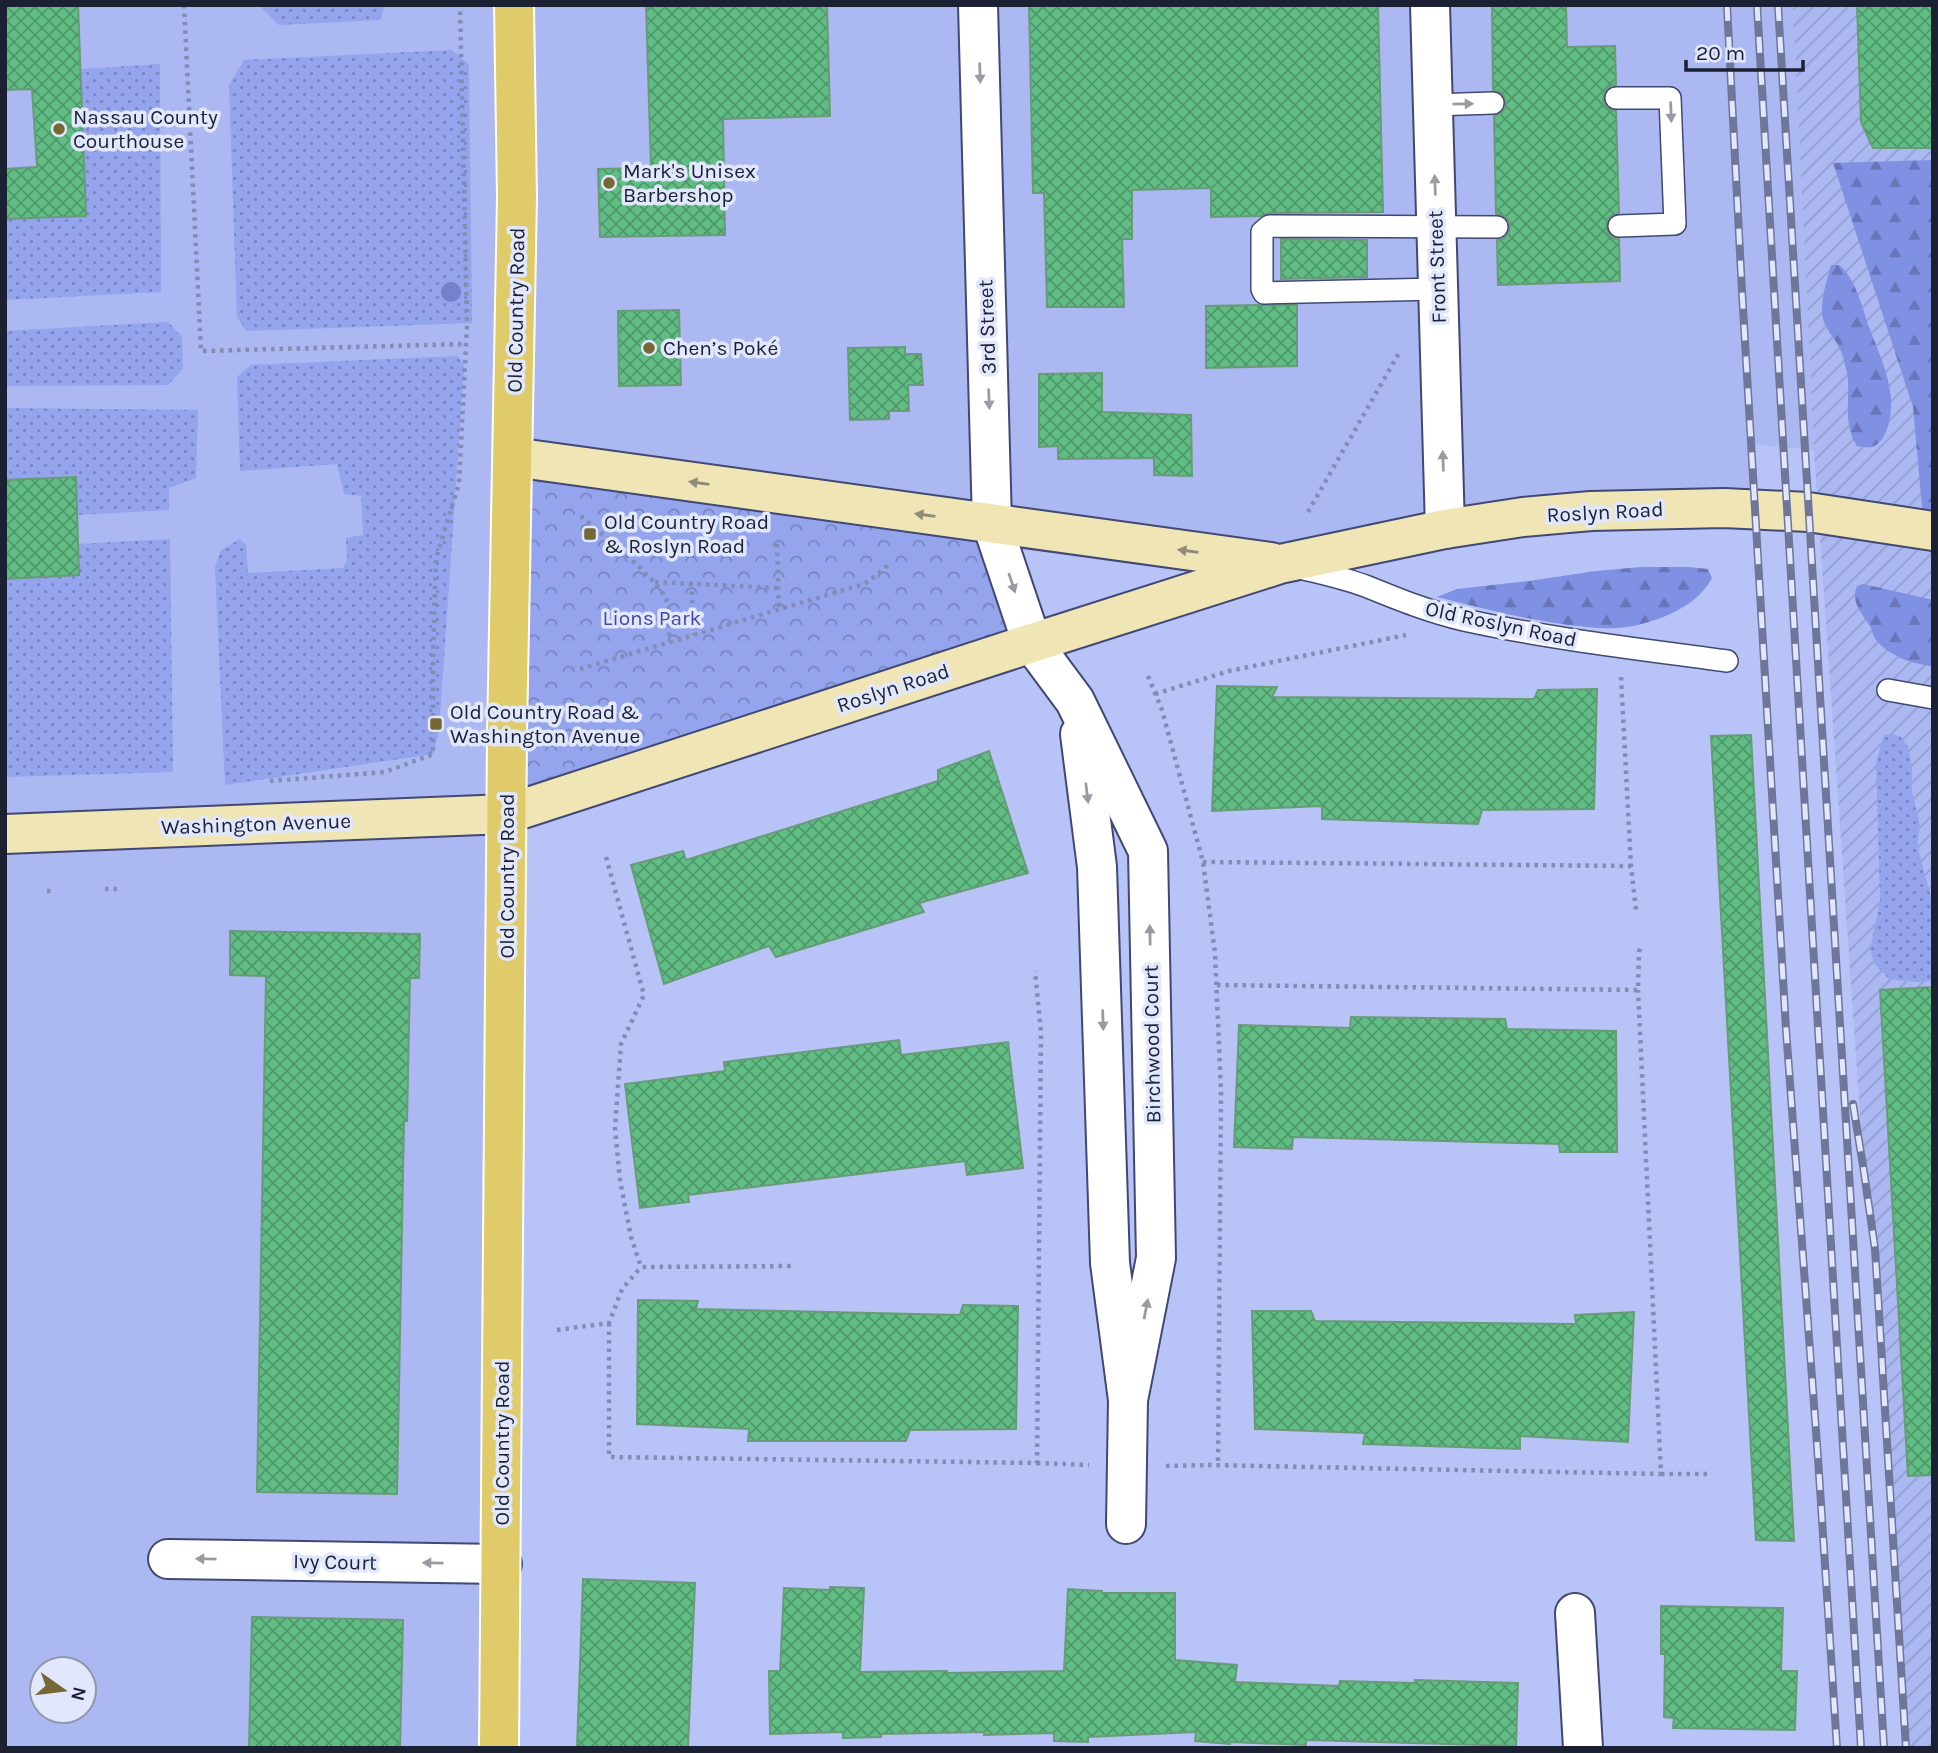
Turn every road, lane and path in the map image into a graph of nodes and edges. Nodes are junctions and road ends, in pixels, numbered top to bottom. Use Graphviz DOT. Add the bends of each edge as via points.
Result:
graph roads {
  1 [pos="184,5"];
  2 [pos="460,5"];
  3 [pos="514,5"];
  4 [pos="978,5"];
  5 [pos="1430,5"];
  6 [pos="1616,98"];
  7 [pos="1493,103"];
  8 [pos="1433,105"];
  9 [pos="1619,226"];
  10 [pos="1497,227"];
  11 [pos="1436,228"];
  12 [pos="1438,289"];
  13 [pos="466,344"];
  14 [pos="1401,350"];
  15 [pos="513,457"];
  16 [pos="1308,512"];
  17 [pos="581,516"];
  18 [pos="992,524"];
  19 [pos="1445,529"];
  20 [pos="1933,531"];
  21 [pos="776,544"];
  22 [pos="891,562"];
  23 [pos="1280,564"];
  24 [pos="654,582"];
  25 [pos="691,583"];
  26 [pos="778,588"];
  27 [pos="779,610"];
  28 [pos="694,635"];
  29 [pos="1406,635"];
  30 [pos="668,642"];
  31 [pos="1032,643"];
  32 [pos="1727,662"];
  33 [pos="1621,665"];
  34 [pos="580,669"];
  35 [pos="1148,676"];
  36 [pos="1888,690"];
  37 [pos="1155,694"];
  38 [pos="1933,698"];
  39 [pos="1075,701"];
  40 [pos="265,781"];
  41 [pos="507,814"];
  42 [pos="5,834"];
  43 [pos="606,857"];
  44 [pos="1203,862"];
  45 [pos="1631,866"];
  46 [pos="117,889"];
  47 [pos="105,890"];
  48 [pos="47,891"];
  49 [pos="55,891"];
  50 [pos="1636,910"];
  51 [pos="1641,945"];
  52 [pos="1035,971"];
  53 [pos="1217,985"];
  54 [pos="1638,990"];
  55 [pos="795,1266"];
  56 [pos="641,1267"];
  57 [pos="608,1323"];
  58 [pos="557,1330"];
  59 [pos="1128,1400"];
  60 [pos="1037,1463"];
  61 [pos="1099,1465"];
  62 [pos="1208,1465"];
  63 [pos="1160,1466"];
  64 [pos="1661,1474"];
  65 [pos="1711,1474"];
  66 [pos="1126,1524"];
  67 [pos="168,1559"];
  68 [pos="502,1564"];
  69 [pos="1574,1613"];
  70 [pos="499,1748"];
  71 [pos="1583,1748"];
  1 -- 13 [label="path" via="201,351"];
  2 -- 13 [label="path"];
  3 -- 15 [label="main road, Old Country Road"];
  4 -- 18 [label="street, 3rd Street, one-way"];
  5 -- 8 [label="street, Front Street"];
  6 -- 9 [label="lane, one-way" via="1670,98 1675,224"];
  8 -- 7 [label="lane, one-way"];
  11 -- 8 [label="street, Front Street, one-way"];
  10 -- 11 [label="lane"];
  11 -- 12 [label="street, Front Street"];
  11 -- 12 [label="lane" via="1269,226 1262,232 1262,289 1264,293"];
  19 -- 12 [label="street, Front Street, one-way"];
  13 -- 40 [label="path" via="458,484 436,558 433,754 385,772"];
  14 -- 16 [label="path"];
  18 -- 15 [label="main road, Roslyn Road, one-way"];
  15 -- 41 [label="main road, Old Country Road"];
  17 -- 24 [label="path"];
  23 -- 18 [label="main road, Roslyn Road, one-way"];
  18 -- 31 [label="street, 3rd Street, one-way"];
  19 -- 20 [label="main road, Roslyn Road" via="1591,511 1724,508 1808,512"];
  19 -- 23 [label="main road, Roslyn Road"];
  21 -- 26 [label="path"];
  22 -- 27 [label="path" via="864,584"];
  23 -- 31 [label="main road, Roslyn Road"];
  23 -- 32 [label="lane, Old Roslyn Road" via="1337,577 1464,620"];
  24 -- 25 [label="path"];
  24 -- 30 [label="path" via="666,598"];
  25 -- 26 [label="path"];
  25 -- 28 [label="path"];
  26 -- 27 [label="path"];
  27 -- 28 [label="path"];
  28 -- 30 [label="path"];
  29 -- 37 [label="path" via="1229,671"];
  30 -- 34 [label="path"];
  31 -- 39 [label="street, Birchwood Court"];
  31 -- 41 [label="main road, Roslyn Road"];
  33 -- 45 [label="path"];
  35 -- 37 [label="path"];
  36 -- 38 [label="lane"];
  37 -- 44 [label="path"];
  39 -- 59 [label="street, Birchwood Court, one-way" via="1097,867 1110,1263"];
  59 -- 39 [label="street, Birchwood Court, one-way" via="1156,1258 1148,851"];
  41 -- 42 [label="main road, Washington Avenue"];
  41 -- 68 [label="main road, Old Country Road"];
  43 -- 56 [label="path" via="643,995 621,1044 615,1128 622,1191"];
  44 -- 45 [label="path"];
  44 -- 53 [label="path"];
  45 -- 50 [label="path"];
  46 -- 47 [label="path"];
  48 -- 49 [label="path"];
  51 -- 54 [label="path"];
  52 -- 60 [label="path" via="1041,1033"];
  53 -- 54 [label="path"];
  53 -- 62 [label="path" via="1220,1465"];
  54 -- 64 [label="path"];
  55 -- 56 [label="path"];
  56 -- 57 [label="path" via="622,1289"];
  57 -- 58 [label="path"];
  57 -- 60 [label="path" via="609,1457"];
  59 -- 66 [label="street, Birchwood Court"];
  60 -- 61 [label="path"];
  62 -- 63 [label="path"];
  62 -- 64 [label="path"];
  64 -- 65 [label="path"];
  68 -- 67 [label="street, Ivy Court, one-way"];
  68 -- 70 [label="main road, Old Country Road"];
  69 -- 71 [label="street"];
}
